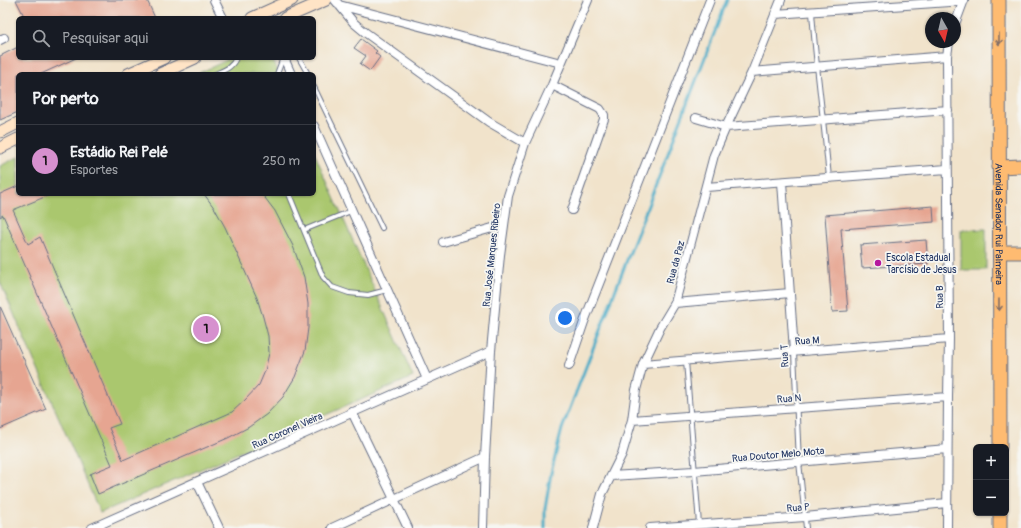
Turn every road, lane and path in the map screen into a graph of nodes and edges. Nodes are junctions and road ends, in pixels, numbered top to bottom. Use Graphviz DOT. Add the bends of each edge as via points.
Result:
graph roads {
  1 [pos="214,0"];
  2 [pos="292,0"];
  3 [pos="326,0"];
  4 [pos="588,0"];
  5 [pos="710,0"];
  6 [pos="781,0"];
  7 [pos="999,0"];
  8 [pos="964,1"];
  9 [pos="337,2"];
  10 [pos="812,12"];
  11 [pos="960,12"];
  12 [pos="775,14"];
  13 [pos="222,16"];
  14 [pos="264,16"];
  15 [pos="290,16"];
  16 [pos="948,48"];
  17 [pos="947,56"];
  18 [pos="160,60"];
  19 [pos="235,60"];
  20 [pos="282,60"];
  21 [pos="284,60"];
  22 [pos="300,60"];
  23 [pos="181,61"];
  24 [pos="561,63"];
  25 [pos="816,67"];
  26 [pos="132,72"];
  27 [pos="174,72"];
  28 [pos="220,72"];
  29 [pos="278,72"];
  30 [pos="290,72"];
  31 [pos="307,72"];
  32 [pos="752,72"];
  33 [pos="552,85"];
  34 [pos="316,91"];
  35 [pos="948,110"];
  36 [pos="696,118"];
  37 [pos="824,119"];
  38 [pos="16,124"];
  39 [pos="726,127"];
  40 [pos="316,130"];
  41 [pos="0,132"];
  42 [pos="16,141"];
  43 [pos="525,143"];
  44 [pos="0,148"];
  45 [pos="1021,166"];
  46 [pos="999,167"];
  47 [pos="947,169"];
  48 [pos="829,178"];
  49 [pos="782,182"];
  50 [pos="706,187"];
  51 [pos="290,196"];
  52 [pos="572,210"];
  53 [pos="352,211"];
  54 [pos="503,225"];
  55 [pos="382,228"];
  56 [pos="304,230"];
  57 [pos="443,242"];
  58 [pos="1000,252"];
  59 [pos="1021,252"];
  60 [pos="387,290"];
  61 [pos="790,293"];
  62 [pos="675,302"];
  63 [pos="950,339"];
  64 [pos="491,351"];
  65 [pos="794,351"];
  66 [pos="686,361"];
  67 [pos="643,364"];
  68 [pos="569,366"];
  69 [pos="427,379"];
  70 [pos="948,397"];
  71 [pos="796,407"];
  72 [pos="352,412"];
  73 [pos="691,415"];
  74 [pos="632,420"];
  75 [pos="1000,444"];
  76 [pos="947,449"];
  77 [pos="485,457"];
  78 [pos="799,462"];
  79 [pos="694,471"];
  80 [pos="611,476"];
  81 [pos="197,482"];
  82 [pos="395,499"];
  83 [pos="947,503"];
  84 [pos="1000,516"];
  85 [pos="805,517"];
  86 [pos="699,526"];
  87 [pos="92,528"];
  88 [pos="219,528"];
  89 [pos="332,528"];
  90 [pos="408,528"];
  91 [pos="483,528"];
  92 [pos="593,528"];
  93 [pos="650,528"];
  94 [pos="806,528"];
  95 [pos="947,528"];
  96 [pos="1000,528"];
  1 -- 13 [label="street"];
  2 -- 14 [label="main road"];
  3 -- 15 [label="main road"];
  4 -- 24 [label="street, Rua José Marques Ribeiro"];
  5 -- 68 [label="street"];
  6 -- 12 [label="street, Rua da Paz"];
  7 -- 46 [label="main road, Avenida Senador Rui Palmeira, one-way"];
  8 -- 10 [label="street"];
  8 -- 11 [label="street"];
  9 -- 24 [label="street"];
  9 -- 43 [label="street" via="366,33 489,122"];
  10 -- 12 [label="street"];
  10 -- 25 [label="lane"];
  12 -- 32 [label="street, Rua da Paz"];
  16 -- 17 [label="street, Rua B"];
  17 -- 25 [label="street"];
  17 -- 35 [label="street, Rua B"];
  18 -- 26 [label="main road"];
  19 -- 28 [label="lane" via="227,69"];
  20 -- 29 [label="lane"];
  21 -- 30 [label="street"];
  22 -- 31 [label="lane"];
  23 -- 27 [label="main road"];
  24 -- 33 [label="street, Rua José Marques Ribeiro"];
  25 -- 32 [label="street"];
  25 -- 37 [label="lane"];
  32 -- 39 [label="street, Rua da Paz"];
  33 -- 43 [label="street, Rua José Marques Ribeiro"];
  33 -- 52 [label="street" via="600,109 604,115"];
  34 -- 55 [label="lane"];
  35 -- 37 [label="street"];
  35 -- 47 [label="street, Rua B"];
  36 -- 39 [label="street"];
  37 -- 39 [label="street"];
  37 -- 48 [label="lane"];
  38 -- 41 [label="main road"];
  39 -- 50 [label="street, Rua da Paz" via="714,154"];
  40 -- 53 [label="street"];
  42 -- 44 [label="main road"];
  43 -- 54 [label="street, Rua José Marques Ribeiro" via="508,196"];
  45 -- 46 [label="main road"];
  46 -- 58 [label="main road, Avenida Senador Rui Palmeira"];
  47 -- 48 [label="street"];
  47 -- 63 [label="street, Rua B"];
  48 -- 49 [label="street"];
  49 -- 50 [label="street"];
  49 -- 61 [label="street, Rua T"];
  50 -- 62 [label="street, Rua da Paz"];
  51 -- 56 [label="lane"];
  53 -- 56 [label="lane"];
  53 -- 60 [label="street"];
  54 -- 57 [label="street"];
  54 -- 64 [label="street, Rua José Marques Ribeiro"];
  56 -- 60 [label="lane" via="323,277 332,287 349,293 368,295"];
  58 -- 59 [label="main road"];
  58 -- 75 [label="main road, Avenida Senador Rui Palmeira, one-way"];
  60 -- 69 [label="street"];
  61 -- 62 [label="street"];
  61 -- 65 [label="street, Rua T"];
  62 -- 67 [label="street, Rua da Paz"];
  63 -- 65 [label="street, Rua M"];
  63 -- 70 [label="street, Rua B"];
  64 -- 69 [label="street, Rua Coronel Vieira"];
  64 -- 77 [label="street, Rua José Marques Ribeiro"];
  65 -- 66 [label="street, Rua M"];
  65 -- 71 [label="lane, Rua T"];
  66 -- 67 [label="street, Rua M"];
  66 -- 73 [label="lane"];
  67 -- 74 [label="street, Rua da Paz"];
  69 -- 72 [label="street, Rua Coronel Vieira"];
  70 -- 71 [label="street, Rua N"];
  70 -- 76 [label="street, Rua B"];
  71 -- 73 [label="street, Rua N"];
  71 -- 78 [label="lane, Rua T"];
  72 -- 81 [label="street, Rua Coronel Vieira"];
  72 -- 82 [label="street"];
  73 -- 74 [label="street, Rua N"];
  73 -- 79 [label="lane"];
  74 -- 80 [label="street, Rua da Paz" via="622,454"];
  76 -- 78 [label="street, Rua Doutor Melo Mota"];
  76 -- 83 [label="street, Rua B"];
  77 -- 82 [label="street"];
  77 -- 91 [label="street, Rua José Marques Ribeiro"];
  78 -- 79 [label="street, Rua Doutor Melo Mota"];
  78 -- 85 [label="lane, Rua T"];
  79 -- 80 [label="street, Rua Doutor Melo Mota"];
  79 -- 86 [label="lane"];
  80 -- 92 [label="street, Rua da Paz" via="602,494"];
  81 -- 87 [label="street, Rua Coronel Vieira"];
  81 -- 88 [label="street"];
  82 -- 89 [label="street"];
  82 -- 90 [label="street"];
  83 -- 85 [label="street, Rua P"];
  83 -- 95 [label="street, Rua B"];
  84 -- 96 [label="main road"];
  85 -- 86 [label="street, Rua P"];
  85 -- 94 [label="lane, Rua T"];
  86 -- 93 [label="street, Rua P"];
}
